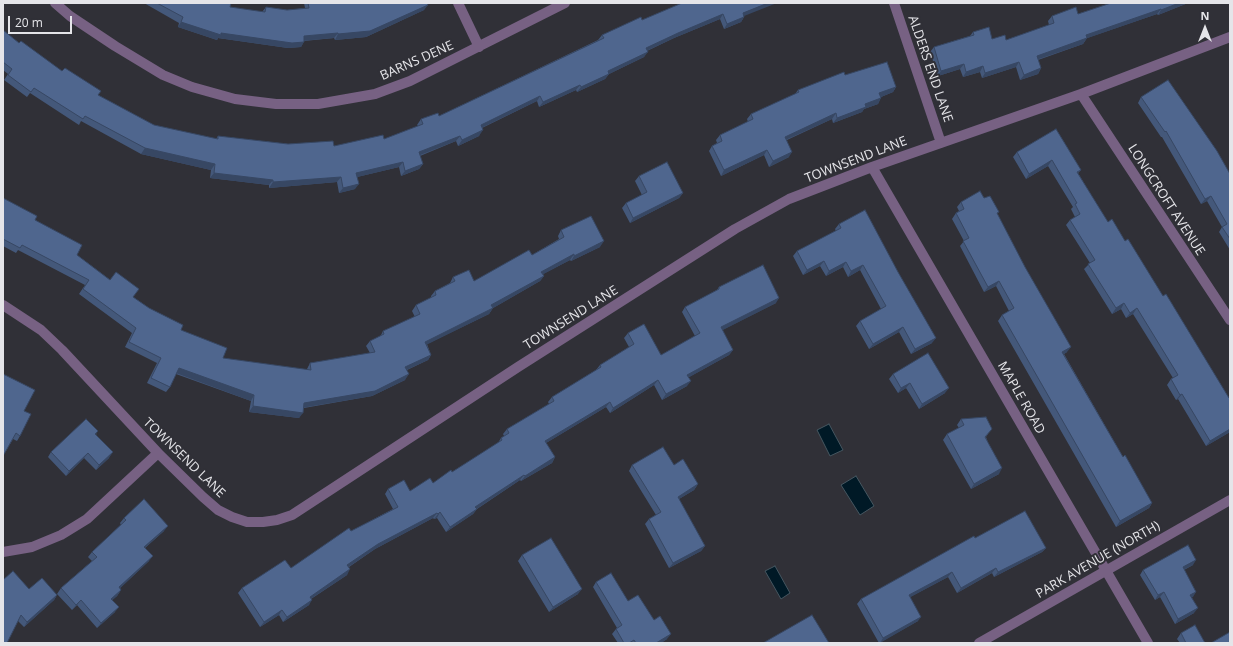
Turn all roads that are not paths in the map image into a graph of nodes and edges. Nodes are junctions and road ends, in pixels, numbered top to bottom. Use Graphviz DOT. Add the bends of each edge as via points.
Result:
graph roads {
  1 [pos="55,3"];
  2 [pos="458,3"];
  3 [pos="565,3"];
  4 [pos="894,3"];
  5 [pos="1230,37"];
  6 [pos="479,46"];
  7 [pos="1081,94"];
  8 [pos="942,142"];
  9 [pos="872,167"];
  10 [pos="3,305"];
  11 [pos="1230,320"];
  12 [pos="158,453"];
  13 [pos="1230,500"];
  14 [pos="3,552"];
  15 [pos="1106,570"];
  16 [pos="979,643"];
  17 [pos="1148,643"];
  1 -- 6 [label="street, BARNS DENE" via="70,16 163,75 192,87 235,99 276,104 318,104 375,94 410,81"];
  2 -- 6 [label="street"];
  3 -- 6 [label="street, BARNS DENE"];
  4 -- 8 [label="street, ALDERS END LANE"];
  5 -- 7 [label="street, TOWNSEND LANE"];
  7 -- 8 [label="street, TOWNSEND LANE"];
  7 -- 11 [label="street, LONGCROFT AVENUE"];
  8 -- 9 [label="street, TOWNSEND LANE"];
  9 -- 12 [label="street, TOWNSEND LANE" via="789,199 735,229 292,515 263,522 247,522 232,517 218,510"];
  9 -- 15 [label="street, MAPLE ROAD"];
  10 -- 12 [label="street, TOWNSEND LANE" via="41,330 62,350"];
  12 -- 14 [label="street" via="87,519 62,535 32,547"];
  13 -- 15 [label="street, PARK AVENUE (NORTH)"];
  15 -- 16 [label="street, PARK AVENUE (NORTH)"];
  15 -- 17 [label="street, MAPLE ROAD"];
}
